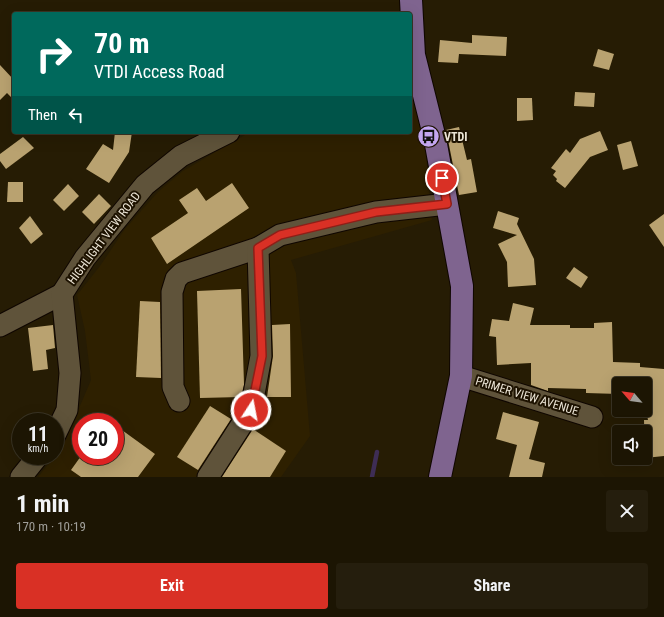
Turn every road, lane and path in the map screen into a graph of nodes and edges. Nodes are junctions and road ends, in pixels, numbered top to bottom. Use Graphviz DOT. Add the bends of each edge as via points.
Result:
graph roads {
  1 [pos="411,0"];
  2 [pos="411,12"];
  3 [pos="412,55"];
  4 [pos="225,134"];
  5 [pos="447,204"];
  6 [pos="258,248"];
  7 [pos="62,294"];
  8 [pos="0,326"];
  9 [pos="461,376"];
  10 [pos="179,401"];
  11 [pos="64,416"];
  12 [pos="592,417"];
  13 [pos="30,465"];
  14 [pos="20,477"];
  15 [pos="208,477"];
  16 [pos="440,477"];
  1 -- 2 [label="main road"];
  3 -- 5 [label="main road" via="435,139"];
  4 -- 7 [label="street, HIGHLIGHT VIEW ROAD" via="181,156 145,185 85,258"];
  5 -- 6 [label="street" via="376,212 280,235"];
  5 -- 9 [label="main road" via="462,286"];
  6 -- 10 [label="street" via="182,273 173,284 173,387"];
  6 -- 15 [label="street" via="262,356 251,410"];
  7 -- 8 [label="street"];
  7 -- 11 [label="street, HIGHLIGHT VIEW ROAD" via="70,373 67,410"];
  9 -- 12 [label="street, PRIMER VIEW AVENUE"];
  9 -- 16 [label="main road"];
  13 -- 14 [label="street"];
}
